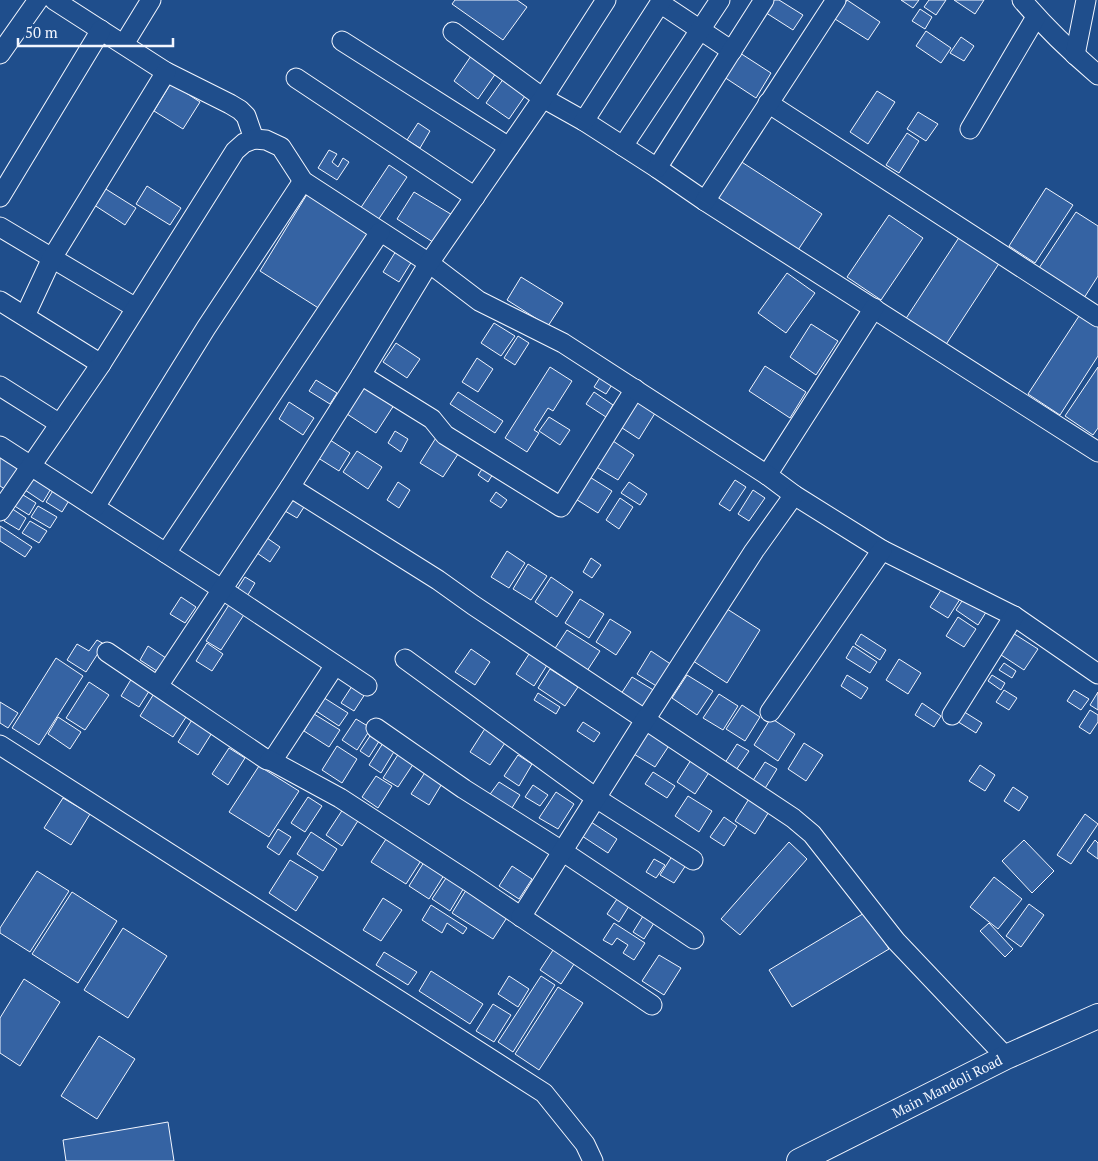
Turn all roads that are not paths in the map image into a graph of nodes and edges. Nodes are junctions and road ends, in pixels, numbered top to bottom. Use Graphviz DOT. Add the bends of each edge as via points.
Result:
graph roads {
  1 [pos="38,0"];
  2 [pos="54,0"];
  3 [pos="151,0"];
  4 [pos="606,0"];
  5 [pos="720,0"];
  6 [pos="764,0"];
  7 [pos="836,0"];
  8 [pos="1022,0"];
  9 [pos="1086,0"];
  10 [pos="661,1"];
  11 [pos="1036,17"];
  12 [pos="101,30"];
  13 [pos="700,30"];
  14 [pos="453,32"];
  15 [pos="342,41"];
  16 [pos="124,44"];
  17 [pos="732,51"];
  18 [pos="0,54"];
  19 [pos="1074,55"];
  20 [pos="166,72"];
  21 [pos="1098,75"];
  22 [pos="296,78"];
  23 [pos="543,98"];
  24 [pos="768,103"];
  25 [pos="584,121"];
  26 [pos="970,129"];
  27 [pos="254,138"];
  28 [pos="623,146"];
  29 [pos="509,147"];
  30 [pos="657,168"];
  31 [pos="304,181"];
  32 [pos="0,197"];
  33 [pos="475,197"];
  34 [pos="705,201"];
  35 [pos="0,227"];
  36 [pos="380,232"];
  37 [pos="52,258"];
  38 [pos="429,263"];
  39 [pos="0,300"];
  40 [pos="136,308"];
  41 [pos="874,308"];
  42 [pos="25,316"];
  43 [pos="1098,317"];
  44 [pos="101,364"];
  45 [pos="361,375"];
  46 [pos="0,386"];
  47 [pos="635,389"];
  48 [pos="60,424"];
  49 [pos="0,446"];
  50 [pos="1098,452"];
  51 [pos="30,466"];
  52 [pos="767,475"];
  53 [pos="290,487"];
  54 [pos="794,495"];
  55 [pos="95,507"];
  56 [pos="0,511"];
  57 [pos="882,550"];
  58 [pos="166,553"];
  59 [pos="223,590"];
  60 [pos="1014,616"];
  61 [pos="107,652"];
  62 [pos="405,659"];
  63 [pos="335,665"];
  64 [pos="1098,674"];
  65 [pos="158,686"];
  66 [pos="367,686"];
  67 [pos="770,712"];
  68 [pos="952,715"];
  69 [pos="645,720"];
  70 [pos="376,728"];
  71 [pos="0,745"];
  72 [pos="270,760"];
  73 [pos="596,798"];
  74 [pos="562,851"];
  75 [pos="693,860"];
  76 [pos="522,917"];
  77 [pos="694,939"];
  78 [pos="652,1005"];
  79 [pos="1096,1020"];
  80 [pos="1006,1057"];
  81 [pos="593,1161"];
  82 [pos="799,1161"];
  1 -- 18 [label="street"];
  2 -- 12 [label="street"];
  3 -- 16 [label="street"];
  4 -- 23 [label="street"];
  5 -- 13 [label="street"];
  6 -- 17 [label="street"];
  7 -- 24 [label="street"];
  8 -- 11 [label="street"];
  9 -- 19 [label="street"];
  10 -- 13 [label="street"];
  10 -- 25 [label="street"];
  11 -- 19 [label="street"];
  11 -- 26 [label="street"];
  12 -- 16 [label="street"];
  12 -- 32 [label="street"];
  13 -- 17 [label="street"];
  13 -- 28 [label="street"];
  14 -- 23 [label="street"];
  15 -- 29 [label="street"];
  16 -- 20 [label="street"];
  17 -- 30 [label="street"];
  19 -- 21 [label="street"];
  20 -- 27 [label="street" via="240,110 246,116"];
  20 -- 37 [label="street"];
  22 -- 33 [label="street"];
  23 -- 25 [label="street"];
  23 -- 29 [label="street"];
  24 -- 34 [label="street"];
  24 -- 43 [label="street"];
  25 -- 28 [label="street"];
  27 -- 31 [label="street" via="281,147"];
  27 -- 40 [label="street" via="235,151"];
  28 -- 30 [label="street"];
  29 -- 33 [label="street"];
  30 -- 34 [label="street"];
  31 -- 36 [label="street"];
  31 -- 55 [label="street" via="206,328"];
  33 -- 38 [label="street"];
  34 -- 41 [label="street"];
  35 -- 37 [label="street"];
  36 -- 38 [label="street"];
  36 -- 58 [label="street"];
  37 -- 40 [label="street"];
  37 -- 42 [label="street"];
  38 -- 45 [label="street"];
  38 -- 47 [label="street" via="479,301 563,343"];
  39 -- 42 [label="street"];
  40 -- 44 [label="street"];
  41 -- 50 [label="street"];
  41 -- 52 [label="street"];
  42 -- 44 [label="street"];
  44 -- 48 [label="street"];
  45 -- 47 [label="street" via="432,419 445,435 561,507"];
  45 -- 53 [label="street"];
  46 -- 48 [label="street"];
  47 -- 52 [label="street"];
  48 -- 51 [label="street"];
  49 -- 51 [label="street"];
  51 -- 55 [label="street"];
  51 -- 56 [label="street"];
  52 -- 54 [label="street"];
  53 -- 59 [label="street"];
  53 -- 69 [label="street" via="438,580"];
  54 -- 57 [label="street"];
  54 -- 69 [label="street"];
  55 -- 58 [label="street"];
  57 -- 60 [label="street"];
  57 -- 67 [label="street"];
  58 -- 59 [label="street"];
  59 -- 63 [label="street"];
  59 -- 65 [label="street"];
  60 -- 64 [label="street"];
  60 -- 68 [label="street"];
  61 -- 65 [label="street"];
  62 -- 73 [label="street"];
  63 -- 66 [label="street"];
  63 -- 72 [label="street"];
  65 -- 72 [label="street" via="262,758"];
  69 -- 73 [label="street"];
  69 -- 80 [label="street" via="794,818 812,834 896,941"];
  70 -- 74 [label="street"];
  71 -- 81 [label="street" via="544,1093 584,1144"];
  72 -- 76 [label="street" via="340,798"];
  73 -- 74 [label="street"];
  73 -- 75 [label="street"];
  74 -- 76 [label="street"];
  74 -- 77 [label="street"];
  76 -- 78 [label="street"];
  79 -- 80 [label="street, Main Mandoli Road"];
  80 -- 82 [label="street, Main Mandoli Road"];
}
